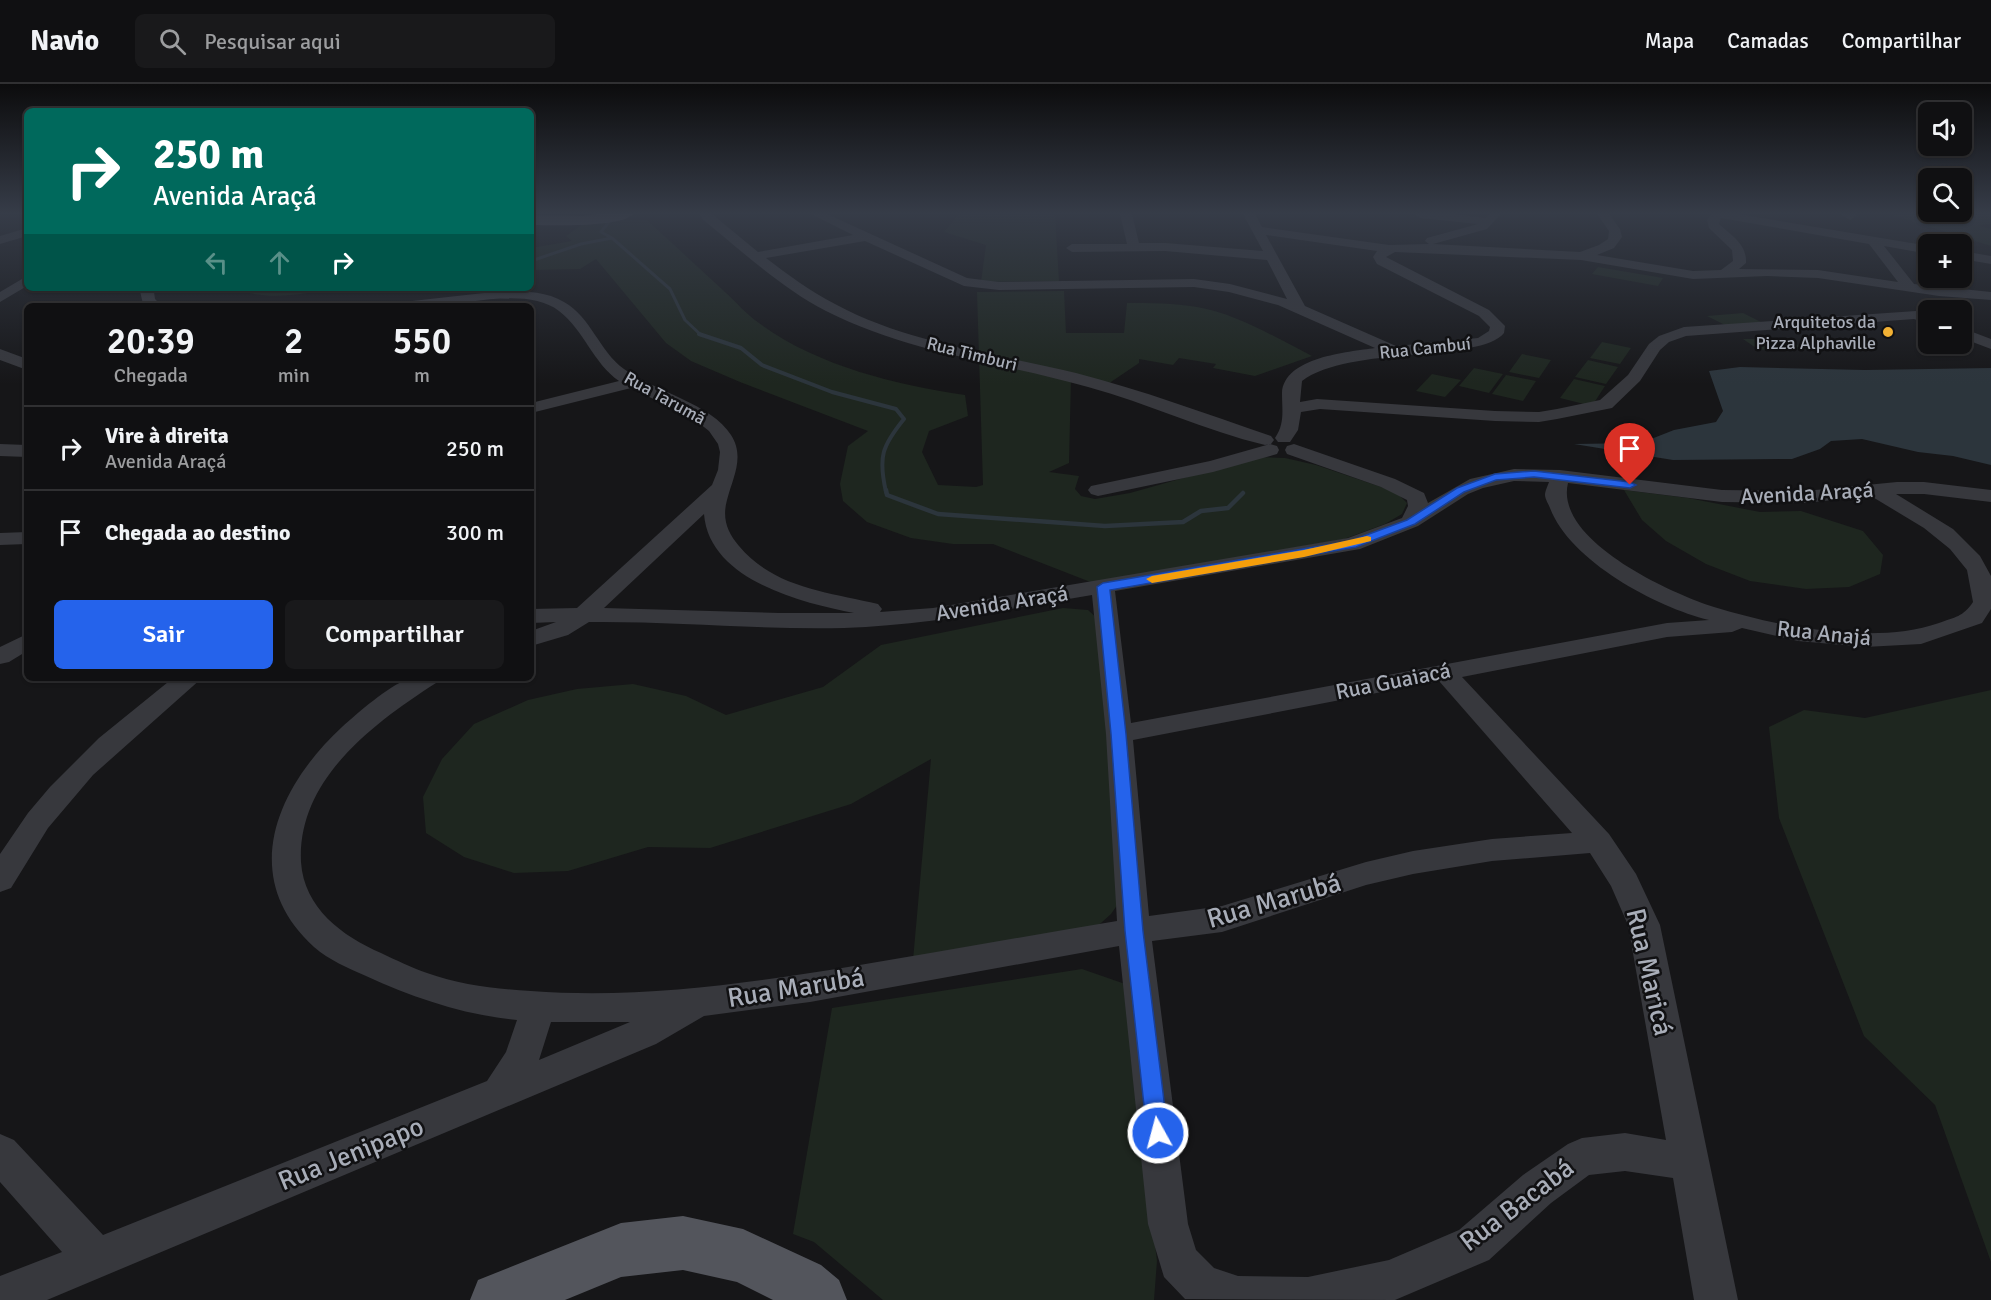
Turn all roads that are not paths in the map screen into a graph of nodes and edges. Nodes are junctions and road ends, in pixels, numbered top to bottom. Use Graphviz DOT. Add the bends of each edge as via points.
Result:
graph roads {
  1 [pos="777,271"];
  2 [pos="938,271"];
  3 [pos="1279,271"];
  4 [pos="1401,271"];
  5 [pos="1662,271"];
  6 [pos="1728,271"];
  7 [pos="1760,271"];
  8 [pos="1897,271"];
  9 [pos="1767,272"];
  10 [pos="1722,275"];
  11 [pos="24,282"];
  12 [pos="1910,288"];
  13 [pos="1292,293"];
  14 [pos="1264,296"];
  15 [pos="1991,296"];
  16 [pos="0,298"];
  17 [pos="438,303"];
  18 [pos="1300,310"];
  19 [pos="1918,316"];
  20 [pos="1972,337"];
  21 [pos="1991,344"];
  22 [pos="1396,351"];
  23 [pos="0,354"];
  24 [pos="24,364"];
  25 [pos="634,382"];
  26 [pos="1293,402"];
  27 [pos="534,407"];
  28 [pos="1278,445"];
  29 [pos="0,450"];
  30 [pos="24,451"];
  31 [pos="1560,476"];
  32 [pos="719,489"];
  33 [pos="1098,490"];
  34 [pos="1874,490"];
  35 [pos="1430,496"];
  36 [pos="1991,496"];
  37 [pos="720,535"];
  38 [pos="24,538"];
  39 [pos="669,538"];
  40 [pos="0,539"];
  41 [pos="781,587"];
  42 [pos="1103,587"];
  43 [pos="1985,610"];
  44 [pos="1706,612"];
  45 [pos="583,615"];
  46 [pos="933,615"];
  47 [pos="534,616"];
  48 [pos="741,618"];
  49 [pos="1748,624"];
  50 [pos="1667,630"];
  51 [pos="534,638"];
  52 [pos="1444,672"];
  53 [pos="185,681"];
  54 [pos="422,681"];
  55 [pos="1119,734"];
  56 [pos="1599,842"];
  57 [pos="0,880"];
  58 [pos="1134,931"];
  59 [pos="699,1004"];
  60 [pos="539,1008"];
  61 [pos="500,1093"];
  62 [pos="0,1153"];
  63 [pos="1689,1162"];
  64 [pos="96,1259"];
  65 [pos="0,1298"];
  66 [pos="498,1300"];
  67 [pos="819,1300"];
  68 [pos="1716,1300"];
  1 -- 28 [label="street, Rua Timburi" via="816,299 890,332 1115,389"];
  2 -- 14 [label="street" via="981,285 1194,284"];
  3 -- 13 [label="street"];
  4 -- 22 [label="street, Rua Cambuí" via="1484,313 1498,326 1492,338 1482,342"];
  5 -- 10 [label="street"];
  6 -- 10 [label="street"];
  7 -- 9 [label="street"];
  8 -- 12 [label="street"];
  9 -- 10 [label="street"];
  9 -- 12 [label="street" via="1818,274"];
  11 -- 16 [label="street"];
  12 -- 15 [label="street"];
  13 -- 14 [label="street"];
  13 -- 18 [label="street"];
  14 -- 18 [label="street"];
  17 -- 25 [label="street, Rua Tarumã" via="497,296 556,303 568,310 599,354"];
  18 -- 22 [label="street"];
  19 -- 26 [label="street" via="1684,332 1654,347 1634,378 1605,404 1539,417 1317,404 1309,407"];
  20 -- 21 [label="street"];
  22 -- 26 [label="street, Rua Cambuí" via="1308,368 1291,384"];
  23 -- 24 [label="street"];
  25 -- 27 [label="street"];
  25 -- 32 [label="street, Rua Tarumã" via="689,408 720,430 728,446 728,466"];
  26 -- 28 [label="street, Rua Cambuí" via="1293,423"];
  28 -- 33 [label="street" via="1213,466"];
  28 -- 35 [label="street, Rua Timburi"];
  29 -- 30 [label="street"];
  31 -- 34 [label="street, Avenida Araçá" via="1756,498"];
  31 -- 35 [label="street, Avenida Araçá" via="1514,475"];
  31 -- 44 [label="street, Rua Anajá" via="1555,495 1565,521 1582,542 1615,569"];
  32 -- 37 [label="street, Rua Tarumã" via="714,516"];
  32 -- 39 [label="street"];
  34 -- 36 [label="street, Avenida Araçá" via="1924,488"];
  34 -- 43 [label="street, Rua Anajá" via="1954,540 1978,571"];
  35 -- 42 [label="street, Avenida Araçá" via="1411,522 1352,544"];
  37 -- 39 [label="street"];
  37 -- 41 [label="street, Rua Tarumã" via="732,554"];
  38 -- 40 [label="street"];
  39 -- 45 [label="street"];
  41 -- 46 [label="street, Rua Tarumã" via="876,610"];
  41 -- 48 [label="street" via="769,606"];
  42 -- 46 [label="street, Avenida Araçá"];
  42 -- 55 [label="street, Rua Bacabá"];
  43 -- 49 [label="street, Rua Anajá" via="1921,638 1865,640 1798,634"];
  44 -- 49 [label="street, Rua Anajá"];
  44 -- 50 [label="street, Rua Guaiacá"];
  45 -- 47 [label="street, Avenida Araçá"];
  45 -- 48 [label="street, Avenida Araçá"];
  45 -- 51 [label="street" via="560,630"];
  46 -- 48 [label="street, Avenida Araçá" via="826,621"];
  49 -- 50 [label="street, Rua Guaiacá"];
  50 -- 52 [label="street, Rua Guaiacá"];
  52 -- 55 [label="street, Rua Guaiacá"];
  52 -- 56 [label="street, Rua Maricá"];
  53 -- 57 [label="street" via="129,724 69,782 15,851"];
  54 -- 60 [label="street, Rua Marubá" via="391,699 355,729 316,770 292,815 286,861 294,899 325,938 384,973 453,995"];
  55 -- 58 [label="street, Rua Bacabá"];
  56 -- 58 [label="street, Rua Marubá" via="1452,854 1383,868 1217,920"];
  56 -- 63 [label="street, Rua Maricá" via="1625,882 1644,925"];
  58 -- 59 [label="street, Rua Marubá"];
  58 -- 63 [label="street, Rua Bacabá" via="1168,1224 1179,1262 1200,1284 1238,1298 1308,1299 1390,1281 1474,1245 1537,1189 1582,1157 1625,1152"];
  59 -- 60 [label="street, Rua Marubá"];
  59 -- 61 [label="street, Rua Jenipapo" via="643,1033"];
  60 -- 61 [label="street" via="521,1059"];
  61 -- 64 [label="street, Rua Jenipapo"];
  62 -- 64 [label="street"];
  63 -- 68 [label="street, Rua Maricá"];
  64 -- 65 [label="street, Rua Jenipapo"];
  66 -- 67 [label="main road" via="621,1250 683,1243 743,1256 801,1285"];
}
